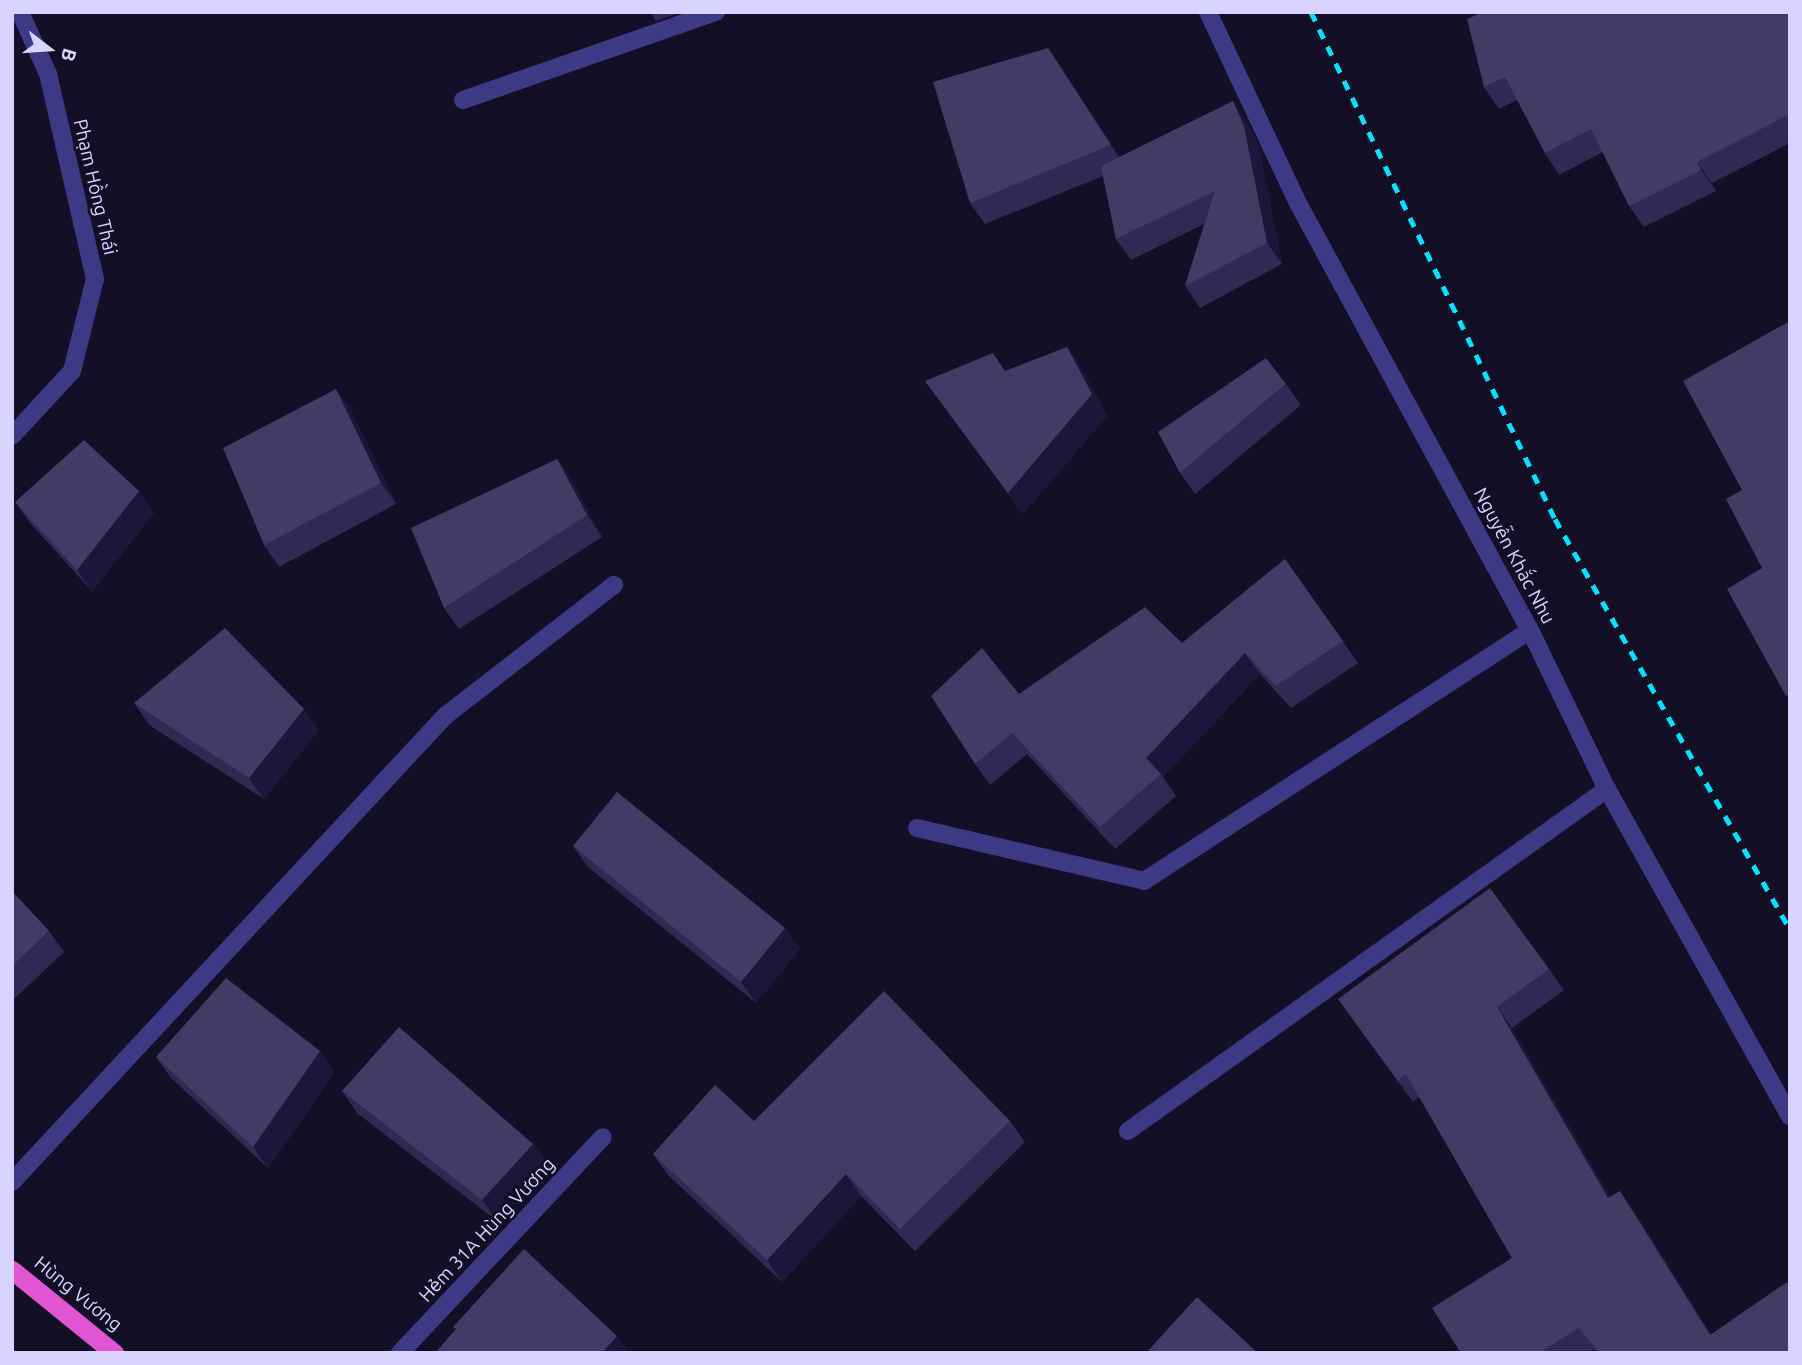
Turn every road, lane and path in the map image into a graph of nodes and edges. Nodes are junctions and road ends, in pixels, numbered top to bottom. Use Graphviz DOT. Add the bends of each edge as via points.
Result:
graph roads {
  1 [pos="20,12"];
  2 [pos="716,12"];
  3 [pos="1208,12"];
  4 [pos="463,100"];
  5 [pos="12,436"];
  6 [pos="614,586"];
  7 [pos="1530,630"];
  8 [pos="1607,789"];
  9 [pos="918,828"];
  10 [pos="1790,1116"];
  11 [pos="1128,1131"];
  12 [pos="603,1137"];
  13 [pos="12,1182"];
  14 [pos="12,1270"];
  15 [pos="114,1353"];
  16 [pos="400,1353"];
  1 -- 5 [label="street, Phạm Hồng Thái" via="48,74 95,279 72,370"];
  2 -- 4 [label="street"];
  3 -- 7 [label="street, Nguyễn Khắc Nhu" via="1299,205"];
  6 -- 13 [label="street" via="445,716"];
  7 -- 8 [label="street, Nguyễn Khắc Nhu"];
  7 -- 9 [label="street" via="1144,881"];
  8 -- 10 [label="street, Nguyễn Khắc Nhu"];
  8 -- 11 [label="street"];
  12 -- 16 [label="street, Hẻm 31A Hùng Vương"];
  14 -- 15 [label="highway, Hùng Vương"];
}
